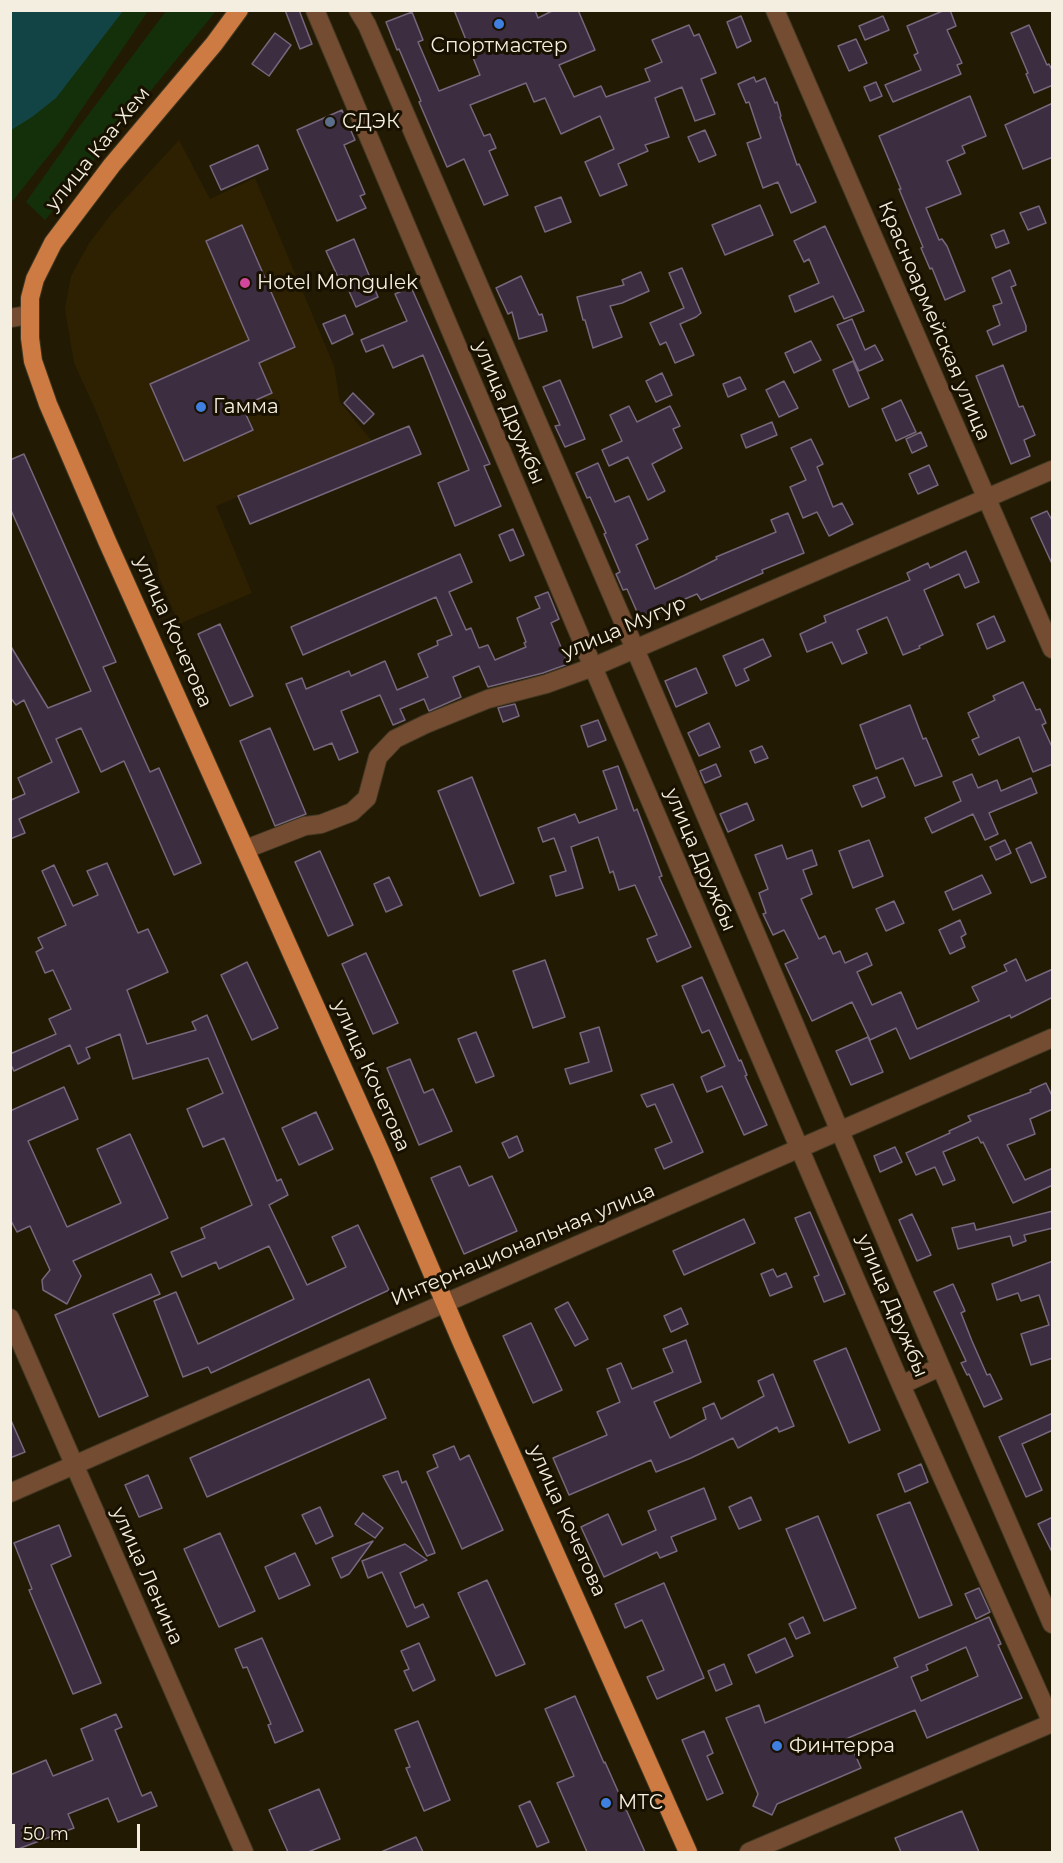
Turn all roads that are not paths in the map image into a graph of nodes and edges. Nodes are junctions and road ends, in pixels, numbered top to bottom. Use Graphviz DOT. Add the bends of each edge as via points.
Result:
graph roads {
  1 [pos="239,10"];
  2 [pos="315,10"];
  3 [pos="358,10"];
  4 [pos="775,10"];
  5 [pos="29,315"];
  6 [pos="10,318"];
  7 [pos="1053,470"];
  8 [pos="986,498"];
  9 [pos="635,649"];
  10 [pos="1053,649"];
  11 [pos="593,667"];
  12 [pos="246,849"];
  13 [pos="1053,1038"];
  14 [pos="840,1132"];
  15 [pos="801,1149"];
  16 [pos="446,1304"];
  17 [pos="10,1318"];
  18 [pos="940,1367"];
  19 [pos="901,1385"];
  20 [pos="74,1466"];
  21 [pos="10,1493"];
  22 [pos="1053,1624"];
  23 [pos="1053,1723"];
  24 [pos="244,1852"];
  25 [pos="688,1852"];
  26 [pos="749,1852"];
  1 -- 5 [label="main road, улица Каа-Хем" via="64,226 35,279"];
  2 -- 11 [label="street, улица Дружбы"];
  3 -- 9 [label="street, улица Дружбы"];
  4 -- 8 [label="street, Красноармейская улица"];
  5 -- 6 [label="street"];
  5 -- 12 [label="main road, улица Кочетова" via="33,360 48,404"];
  7 -- 8 [label="street, улица Мугур"];
  8 -- 9 [label="street, улица Мугур"];
  8 -- 10 [label="street, Красноармейская улица"];
  9 -- 11 [label="street, улица Мугур"];
  9 -- 14 [label="street, улица Дружбы"];
  11 -- 12 [label="street, улица Мугур" via="488,699 394,740 378,757 367,798 352,812"];
  11 -- 15 [label="street, улица Дружбы"];
  12 -- 16 [label="main road, улица Кочетова"];
  13 -- 14 [label="street, Интернациональная улица"];
  14 -- 15 [label="street, Интернациональная улица"];
  14 -- 18 [label="street, улица Дружбы"];
  15 -- 16 [label="street, Интернациональная улица"];
  15 -- 19 [label="street, улица Дружбы"];
  16 -- 20 [label="street, Интернациональная улица"];
  16 -- 25 [label="main road, улица Кочетова"];
  17 -- 20 [label="street, улица Ленина"];
  18 -- 19 [label="street"];
  18 -- 22 [label="street, улица Дружбы"];
  19 -- 23 [label="street, улица Дружбы"];
  20 -- 21 [label="street, Интернациональная улица"];
  20 -- 24 [label="street, улица Ленина"];
  23 -- 26 [label="street"];
}
